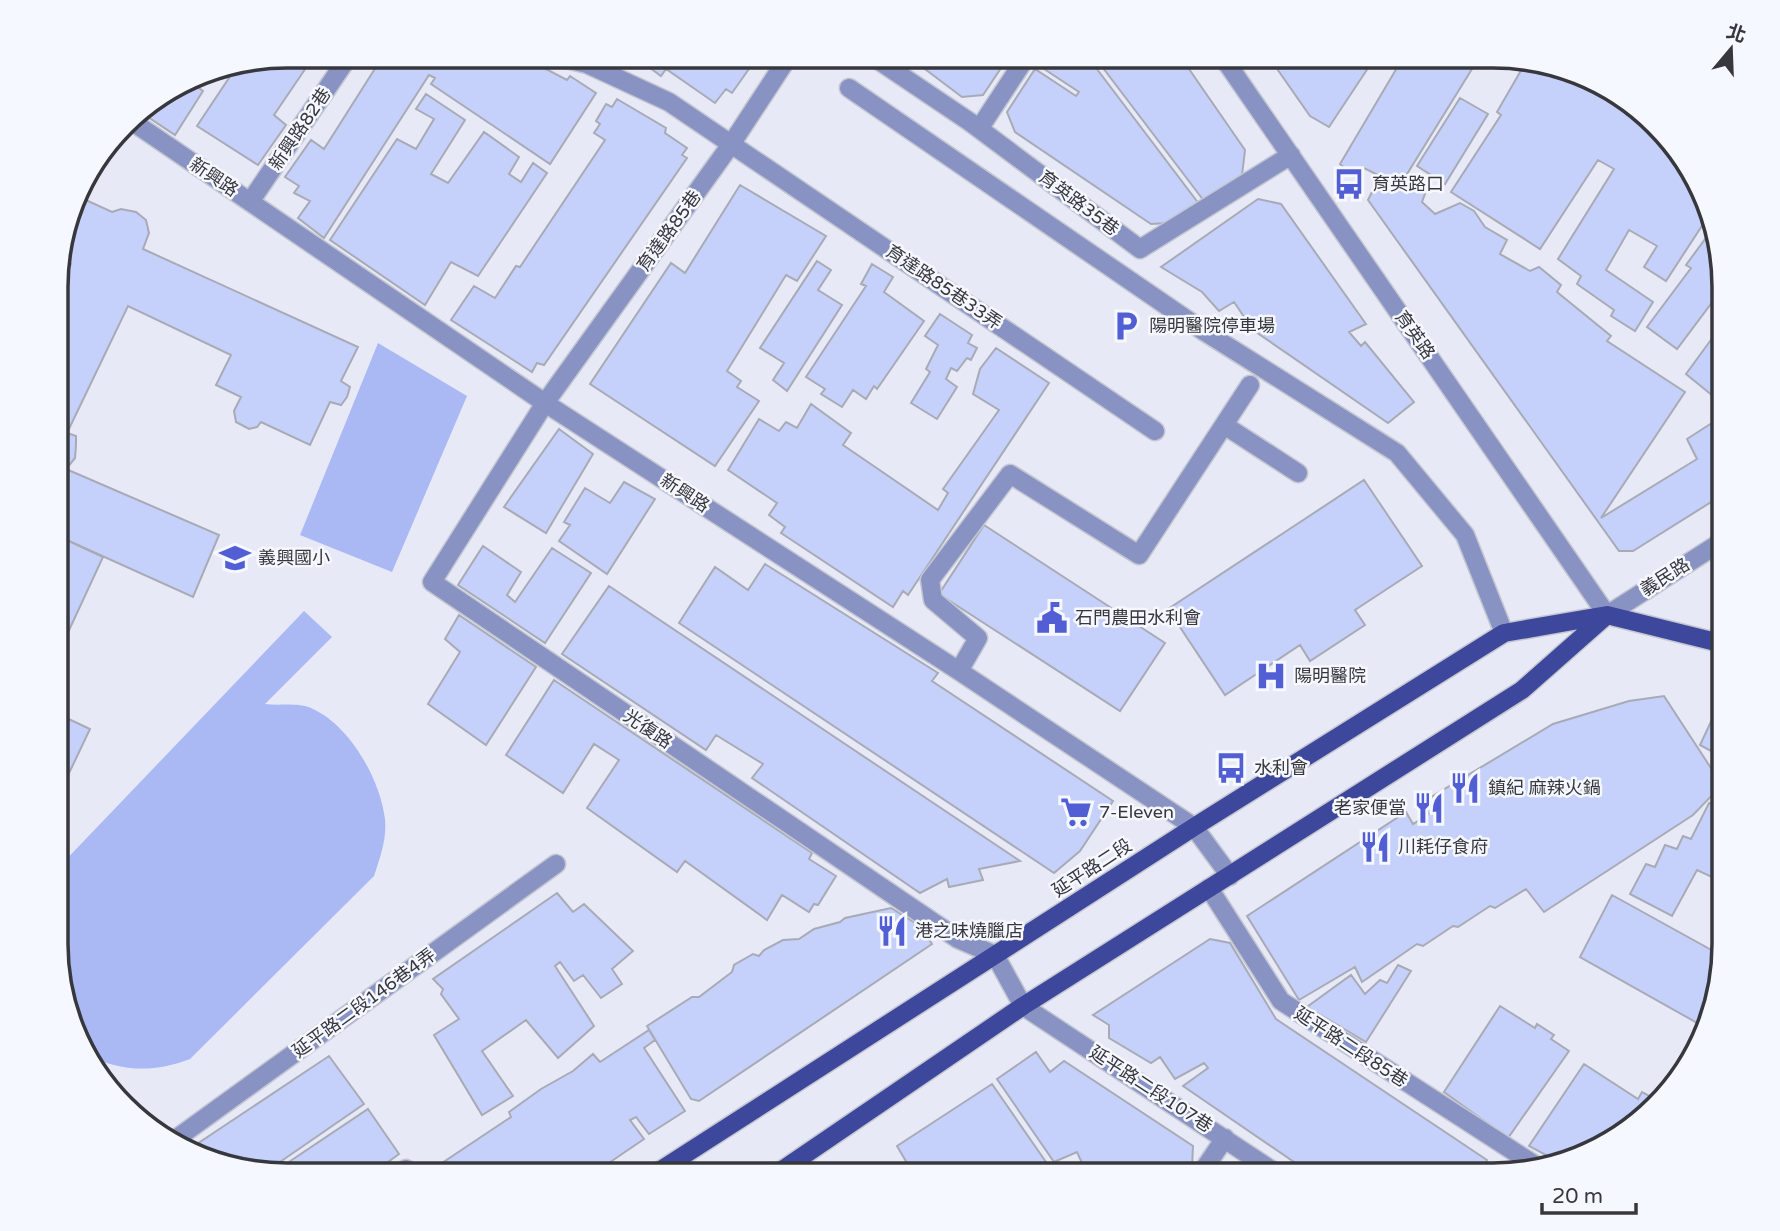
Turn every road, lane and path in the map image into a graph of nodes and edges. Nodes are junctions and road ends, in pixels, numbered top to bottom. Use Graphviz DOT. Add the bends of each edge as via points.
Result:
graph roads {
  1 [pos="341,68"];
  2 [pos="596,68"];
  3 [pos="781,68"];
  4 [pos="890,68"];
  5 [pos="1019,69"];
  6 [pos="1231,69"];
  7 [pos="849,88"];
  8 [pos="140,126"];
  9 [pos="979,129"];
  10 [pos="732,143"];
  11 [pos="1291,155"];
  12 [pos="250,202"];
  13 [pos="1250,385"];
  14 [pos="545,402"];
  15 [pos="1224,425"];
  16 [pos="1155,431"];
  17 [pos="1298,473"];
  18 [pos="1711,548"];
  19 [pos="1606,615"];
  20 [pos="1504,633"];
  21 [pos="1711,641"];
  22 [pos="959,671"];
  23 [pos="1194,827"];
  24 [pos="556,864"];
  25 [pos="1230,876"];
  26 [pos="1209,888"];
  27 [pos="996,955"];
  28 [pos="1023,1006"];
  29 [pos="181,1135"];
  30 [pos="1225,1138"];
  31 [pos="1527,1160"];
  32 [pos="673,1162"];
  33 [pos="793,1162"];
  34 [pos="1208,1163"];
  35 [pos="1261,1163"];
  1 -- 12 [label="street, 新興路82巷"];
  2 -- 10 [label="street, 育達路85巷33弄" via="669,102"];
  3 -- 10 [label="street, 育達路85巷"];
  4 -- 9 [label="street, 育英路35巷"];
  5 -- 9 [label="street"];
  6 -- 11 [label="street, 育英路"];
  7 -- 20 [label="street" via="1205,332 1397,453 1465,535"];
  8 -- 12 [label="street, 新興路"];
  9 -- 11 [label="street, 育英路35巷" via="1140,248"];
  10 -- 14 [label="street, 育達路85巷"];
  10 -- 16 [label="street, 育達路85巷33弄"];
  11 -- 19 [label="street, 育英路"];
  12 -- 14 [label="street, 新興路"];
  13 -- 15 [label="street"];
  14 -- 22 [label="street, 新興路"];
  14 -- 27 [label="street, 光復路" via="432,582 958,939"];
  15 -- 17 [label="street"];
  15 -- 22 [label="street" via="1139,555 1010,474 930,580 933,600 978,638"];
  18 -- 19 [label="street, 義民路"];
  19 -- 20 [label="main road, 延平路二段"];
  19 -- 21 [label="main road, 延平路二段"];
  19 -- 25 [label="main road" via="1522,690"];
  20 -- 23 [label="main road, 延平路二段"];
  22 -- 23 [label="street, 新興路"];
  23 -- 25 [label="street, 新興路"];
  23 -- 27 [label="main road, 延平路二段"];
  24 -- 29 [label="street, 延平路二段146巷4弄"];
  25 -- 26 [label="main road"];
  26 -- 28 [label="main road"];
  26 -- 31 [label="street, 延平路二段85巷" via="1281,1001"];
  27 -- 28 [label="street"];
  27 -- 32 [label="main road, 延平路二段"];
  28 -- 30 [label="street, 延平路二段107巷"];
  28 -- 33 [label="main road"];
  30 -- 34 [label="street"];
  30 -- 35 [label="street, 延平路二段107巷"];
}
